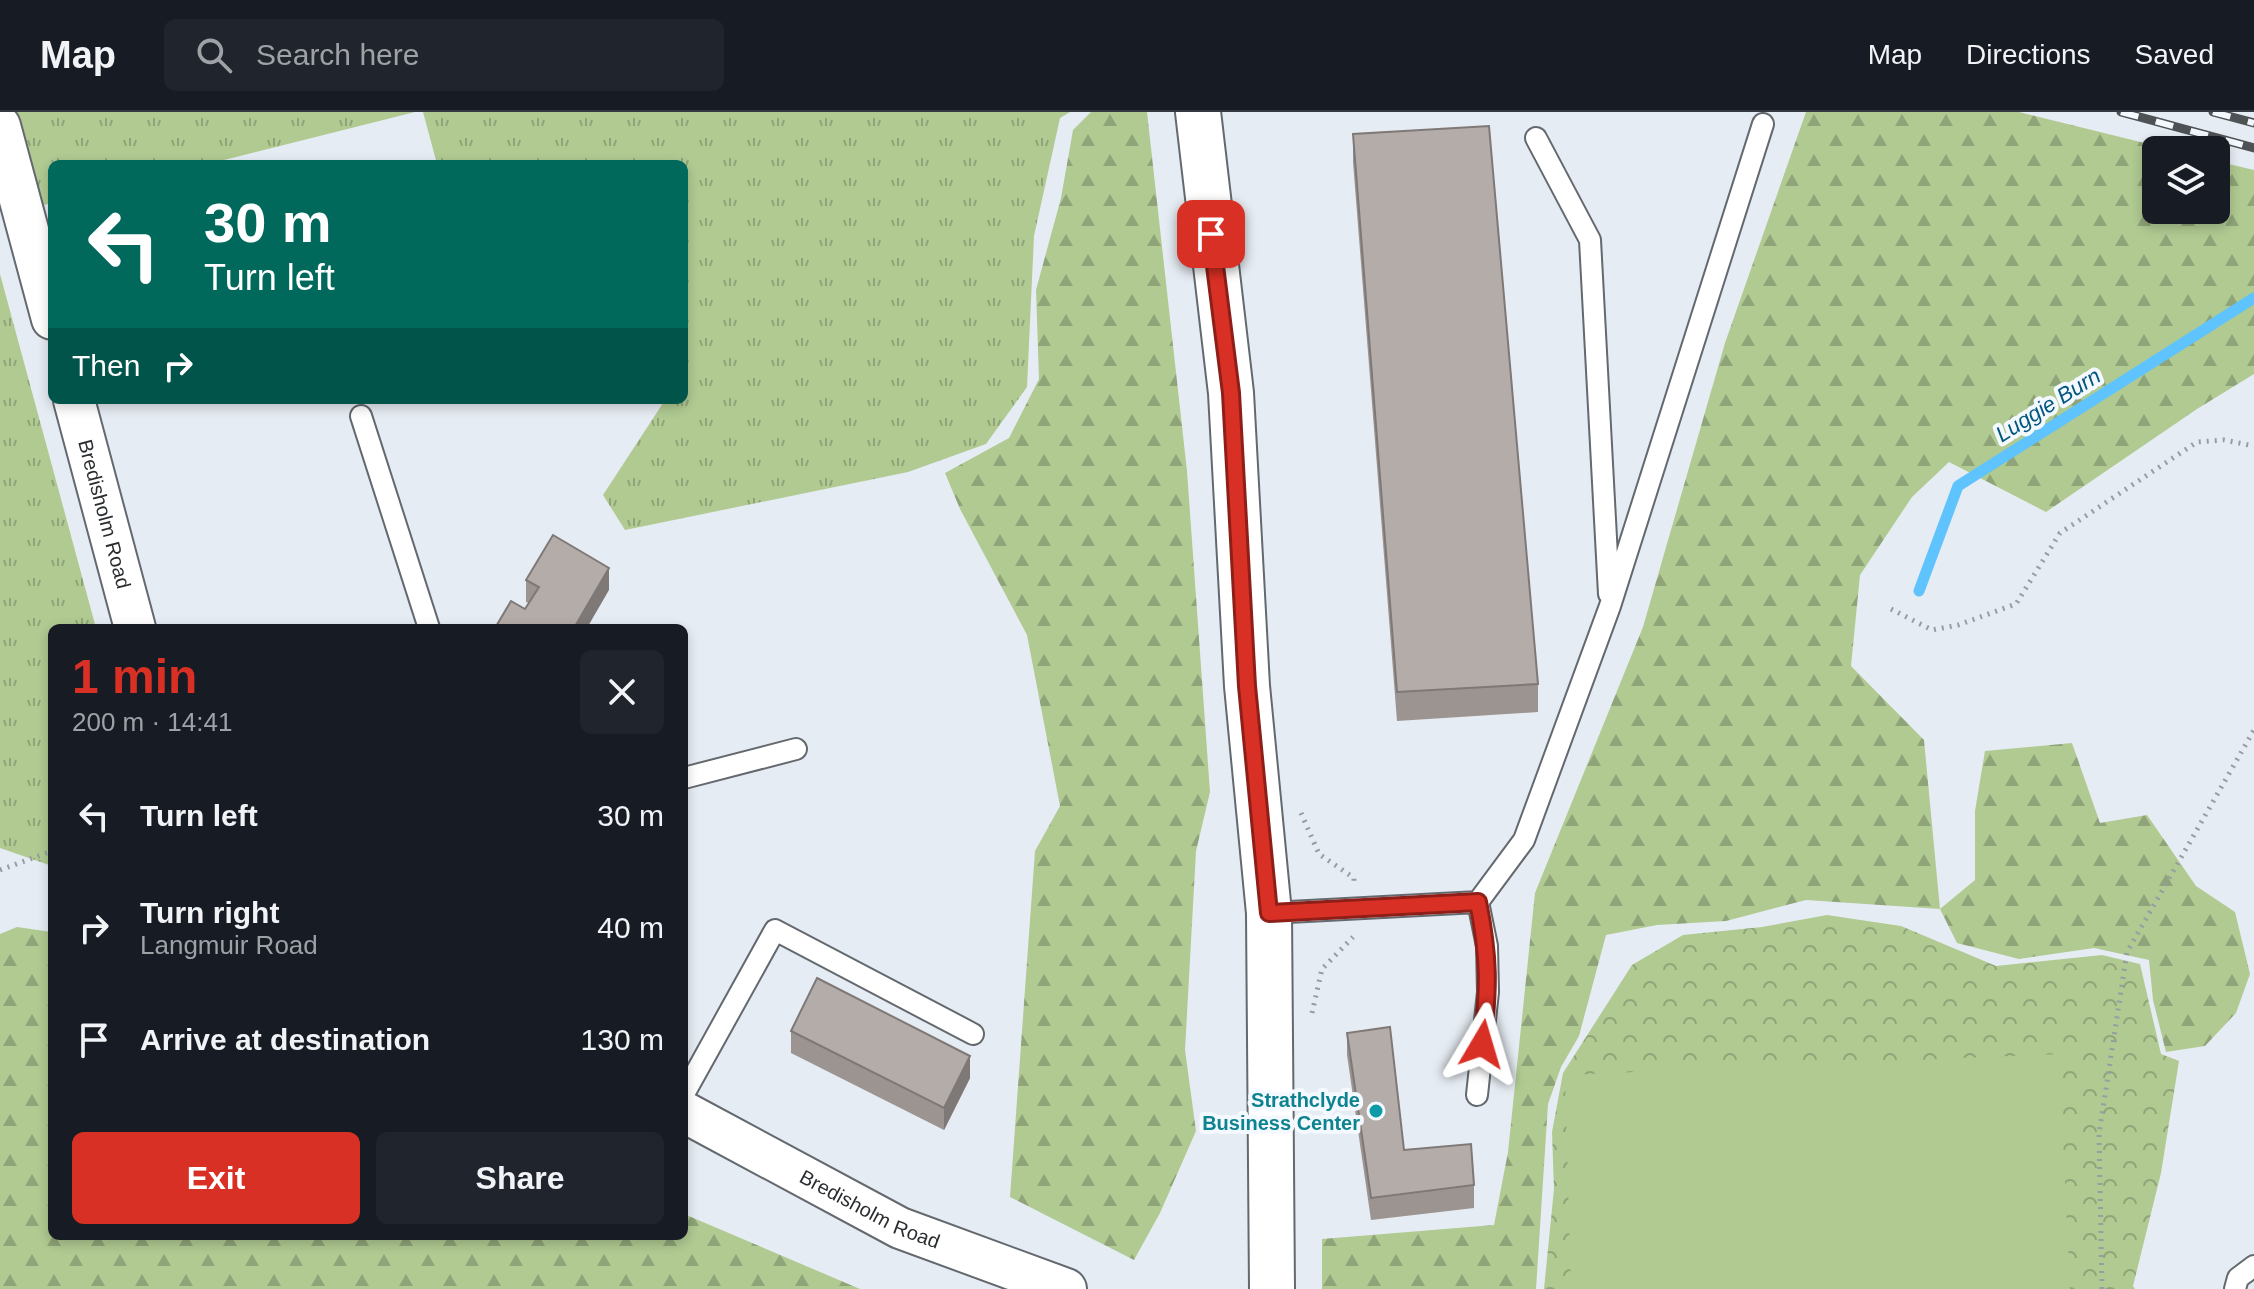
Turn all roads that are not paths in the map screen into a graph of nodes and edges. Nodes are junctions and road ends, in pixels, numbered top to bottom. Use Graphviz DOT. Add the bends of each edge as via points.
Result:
graph roads {
  1 [pos="1198,112"];
  2 [pos="1763,124"];
  3 [pos="0,126"];
  4 [pos="1536,138"];
  5 [pos="48,304"];
  6 [pos="75,404"];
  7 [pos="361,416"];
  8 [pos="1610,606"];
  9 [pos="134,624"];
  10 [pos="428,624"];
  11 [pos="796,749"];
  12 [pos="688,777"];
  13 [pos="1478,902"];
  14 [pos="1269,913"];
  15 [pos="973,1034"];
  16 [pos="688,1087"];
  17 [pos="1477,1095"];
  18 [pos="688,1114"];
  19 [pos="2254,1266"];
  20 [pos="1066,1289"];
  21 [pos="1272,1289"];
  22 [pos="2235,1289"];
  1 -- 14 [label="main road" via="1231,393 1247,686"];
  2 -- 8 [label="lane"];
  3 -- 5 [label="street"];
  4 -- 8 [label="lane" via="1590,240"];
  6 -- 9 [label="street, Bredisholm Road"];
  7 -- 10 [label="lane"];
  8 -- 13 [label="lane" via="1524,840"];
  11 -- 12 [label="lane"];
  13 -- 14 [label="lane"];
  13 -- 17 [label="lane" via="1487,946 1488,992"];
  14 -- 21 [label="main road"];
  15 -- 16 [label="lane" via="775,930"];
  18 -- 20 [label="street, Bredisholm Road" via="900,1228"];
  19 -- 22 [label="lane" via="2238,1278"];
}
